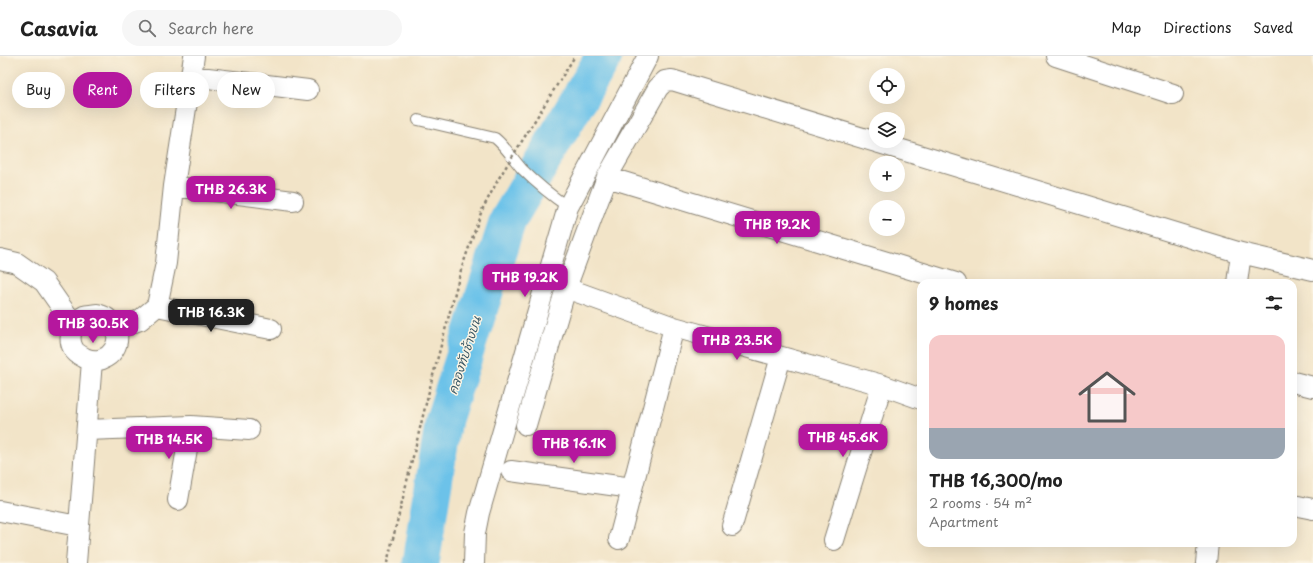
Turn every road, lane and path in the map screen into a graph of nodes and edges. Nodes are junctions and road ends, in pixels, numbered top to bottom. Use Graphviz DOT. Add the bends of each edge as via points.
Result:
graph roads {
  1 [pos="194,56"];
  2 [pos="575,56"];
  3 [pos="648,56"];
  4 [pos="1056,56"];
  5 [pos="192,72"];
  6 [pos="209,78"];
  7 [pos="308,90"];
  8 [pos="1173,94"];
  9 [pos="186,108"];
  10 [pos="418,120"];
  11 [pos="607,177"];
  12 [pos="174,186"];
  13 [pos="293,201"];
  14 [pos="561,202"];
  15 [pos="1241,253"];
  16 [pos="0,259"];
  17 [pos="1313,270"];
  18 [pos="943,279"];
  19 [pos="1238,279"];
  20 [pos="566,288"];
  21 [pos="157,306"];
  22 [pos="74,325"];
  23 [pos="674,327"];
  24 [pos="116,329"];
  25 [pos="271,329"];
  26 [pos="781,357"];
  27 [pos="92,361"];
  28 [pos="1297,383"];
  29 [pos="882,385"];
  30 [pos="1313,387"];
  31 [pos="917,398"];
  32 [pos="526,425"];
  33 [pos="191,426"];
  34 [pos="87,430"];
  35 [pos="249,430"];
  36 [pos="511,471"];
  37 [pos="632,488"];
  38 [pos="178,500"];
  39 [pos="1297,506"];
  40 [pos="1313,509"];
  41 [pos="0,511"];
  42 [pos="78,526"];
  43 [pos="732,526"];
  44 [pos="619,539"];
  45 [pos="834,540"];
  46 [pos="1208,547"];
  47 [pos="76,563"];
  48 [pos="387,563"];
  49 [pos="474,563"];
  50 [pos="1206,563"];
  1 -- 5 [label="street"];
  2 -- 48 [label="path, bridge" via="482,210 461,270"];
  3 -- 14 [label="street"];
  4 -- 8 [label="street"];
  6 -- 7 [label="street"];
  9 -- 12 [label="street"];
  10 -- 14 [label="lane" via="495,138 521,168"];
  11 -- 15 [label="street" via="658,88 665,81 672,80"];
  11 -- 18 [label="street"];
  11 -- 20 [label="street"];
  12 -- 13 [label="street"];
  12 -- 21 [label="street" via="166,263"];
  14 -- 49 [label="street" via="479,513"];
  15 -- 17 [label="street"];
  15 -- 19 [label="street"];
  16 -- 22 [label="street" via="17,263 44,282"];
  20 -- 23 [label="street"];
  20 -- 32 [label="street"];
  21 -- 24 [label="street" via="140,320"];
  21 -- 25 [label="street"];
  22 -- 24 [label="street" via="83,317 97,314 107,318"];
  22 -- 27 [label="street" via="71,336 73,348 79,355"];
  23 -- 26 [label="street"];
  23 -- 37 [label="street"];
  24 -- 27 [label="street" via="118,340 113,352"];
  26 -- 29 [label="street"];
  26 -- 43 [label="street"];
  27 -- 34 [label="street"];
  28 -- 30 [label="street"];
  29 -- 31 [label="street"];
  29 -- 45 [label="street"];
  33 -- 34 [label="street"];
  33 -- 35 [label="street"];
  33 -- 38 [label="street"];
  34 -- 42 [label="street"];
  36 -- 37 [label="street"];
  37 -- 44 [label="street"];
  39 -- 40 [label="street"];
  41 -- 42 [label="street"];
  42 -- 47 [label="street"];
  46 -- 50 [label="street"];
}
